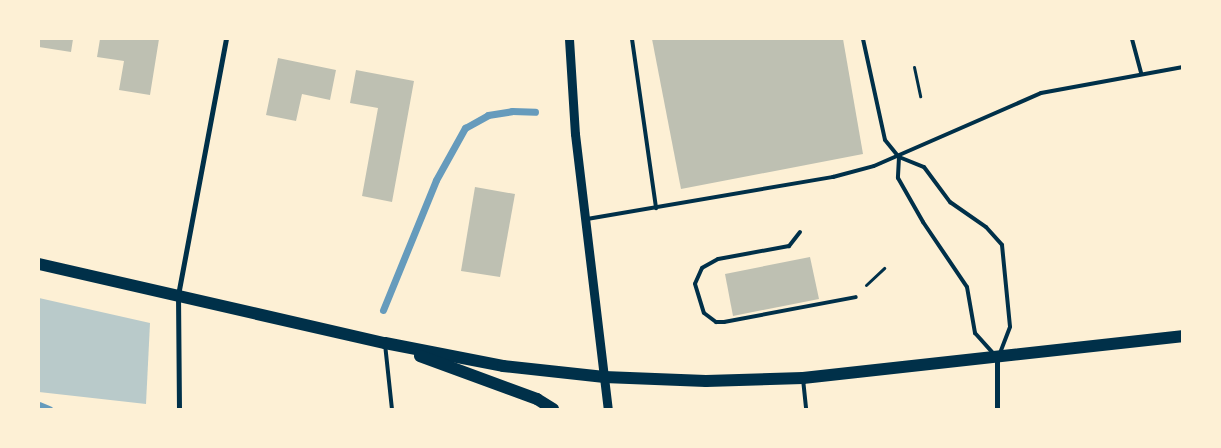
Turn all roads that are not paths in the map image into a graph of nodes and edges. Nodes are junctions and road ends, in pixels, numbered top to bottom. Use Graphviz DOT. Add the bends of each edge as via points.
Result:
graph roads {
  1 [pos="226,39"];
  2 [pos="569,39"];
  3 [pos="632,39"];
  4 [pos="863,39"];
  5 [pos="1132,39"];
  6 [pos="1182,67"];
  7 [pos="1141,73"];
  8 [pos="899,157"];
  9 [pos="656,208"];
  10 [pos="584,220"];
  11 [pos="800,232"];
  12 [pos="39,264"];
  13 [pos="178,295"];
  14 [pos="856,298"];
  15 [pos="1182,336"];
  16 [pos="385,343"];
  17 [pos="997,359"];
  18 [pos="604,377"];
  19 [pos="803,378"];
  20 [pos="179,409"];
  21 [pos="392,409"];
  22 [pos="553,409"];
  23 [pos="608,409"];
  24 [pos="806,409"];
  25 [pos="997,409"];
  1 -- 13 [label="street"];
  2 -- 10 [label="street"];
  3 -- 9 [label="lane"];
  4 -- 8 [label="lane" via="882,135"];
  5 -- 7 [label="lane"];
  6 -- 7 [label="lane"];
  7 -- 8 [label="lane" via="1033,96"];
  8 -- 9 [label="lane" via="833,176"];
  8 -- 17 [label="lane" via="898,178 967,287 975,333"];
  8 -- 17 [label="lane" via="924,167 950,202 986,227 1002,245 1010,327"];
  9 -- 10 [label="lane"];
  10 -- 18 [label="street"];
  11 -- 14 [label="lane" via="789,246 718,259 702,268 695,284 704,313 716,322 724,322"];
  12 -- 13 [label="main road"];
  13 -- 16 [label="main road"];
  13 -- 20 [label="street"];
  15 -- 17 [label="main road"];
  16 -- 18 [label="main road" via="503,366"];
  16 -- 21 [label="lane"];
  16 -- 22 [label="main road" via="537,399"];
  17 -- 19 [label="main road"];
  17 -- 25 [label="street"];
  18 -- 19 [label="main road"];
  18 -- 23 [label="street"];
  19 -- 24 [label="lane"];
}
